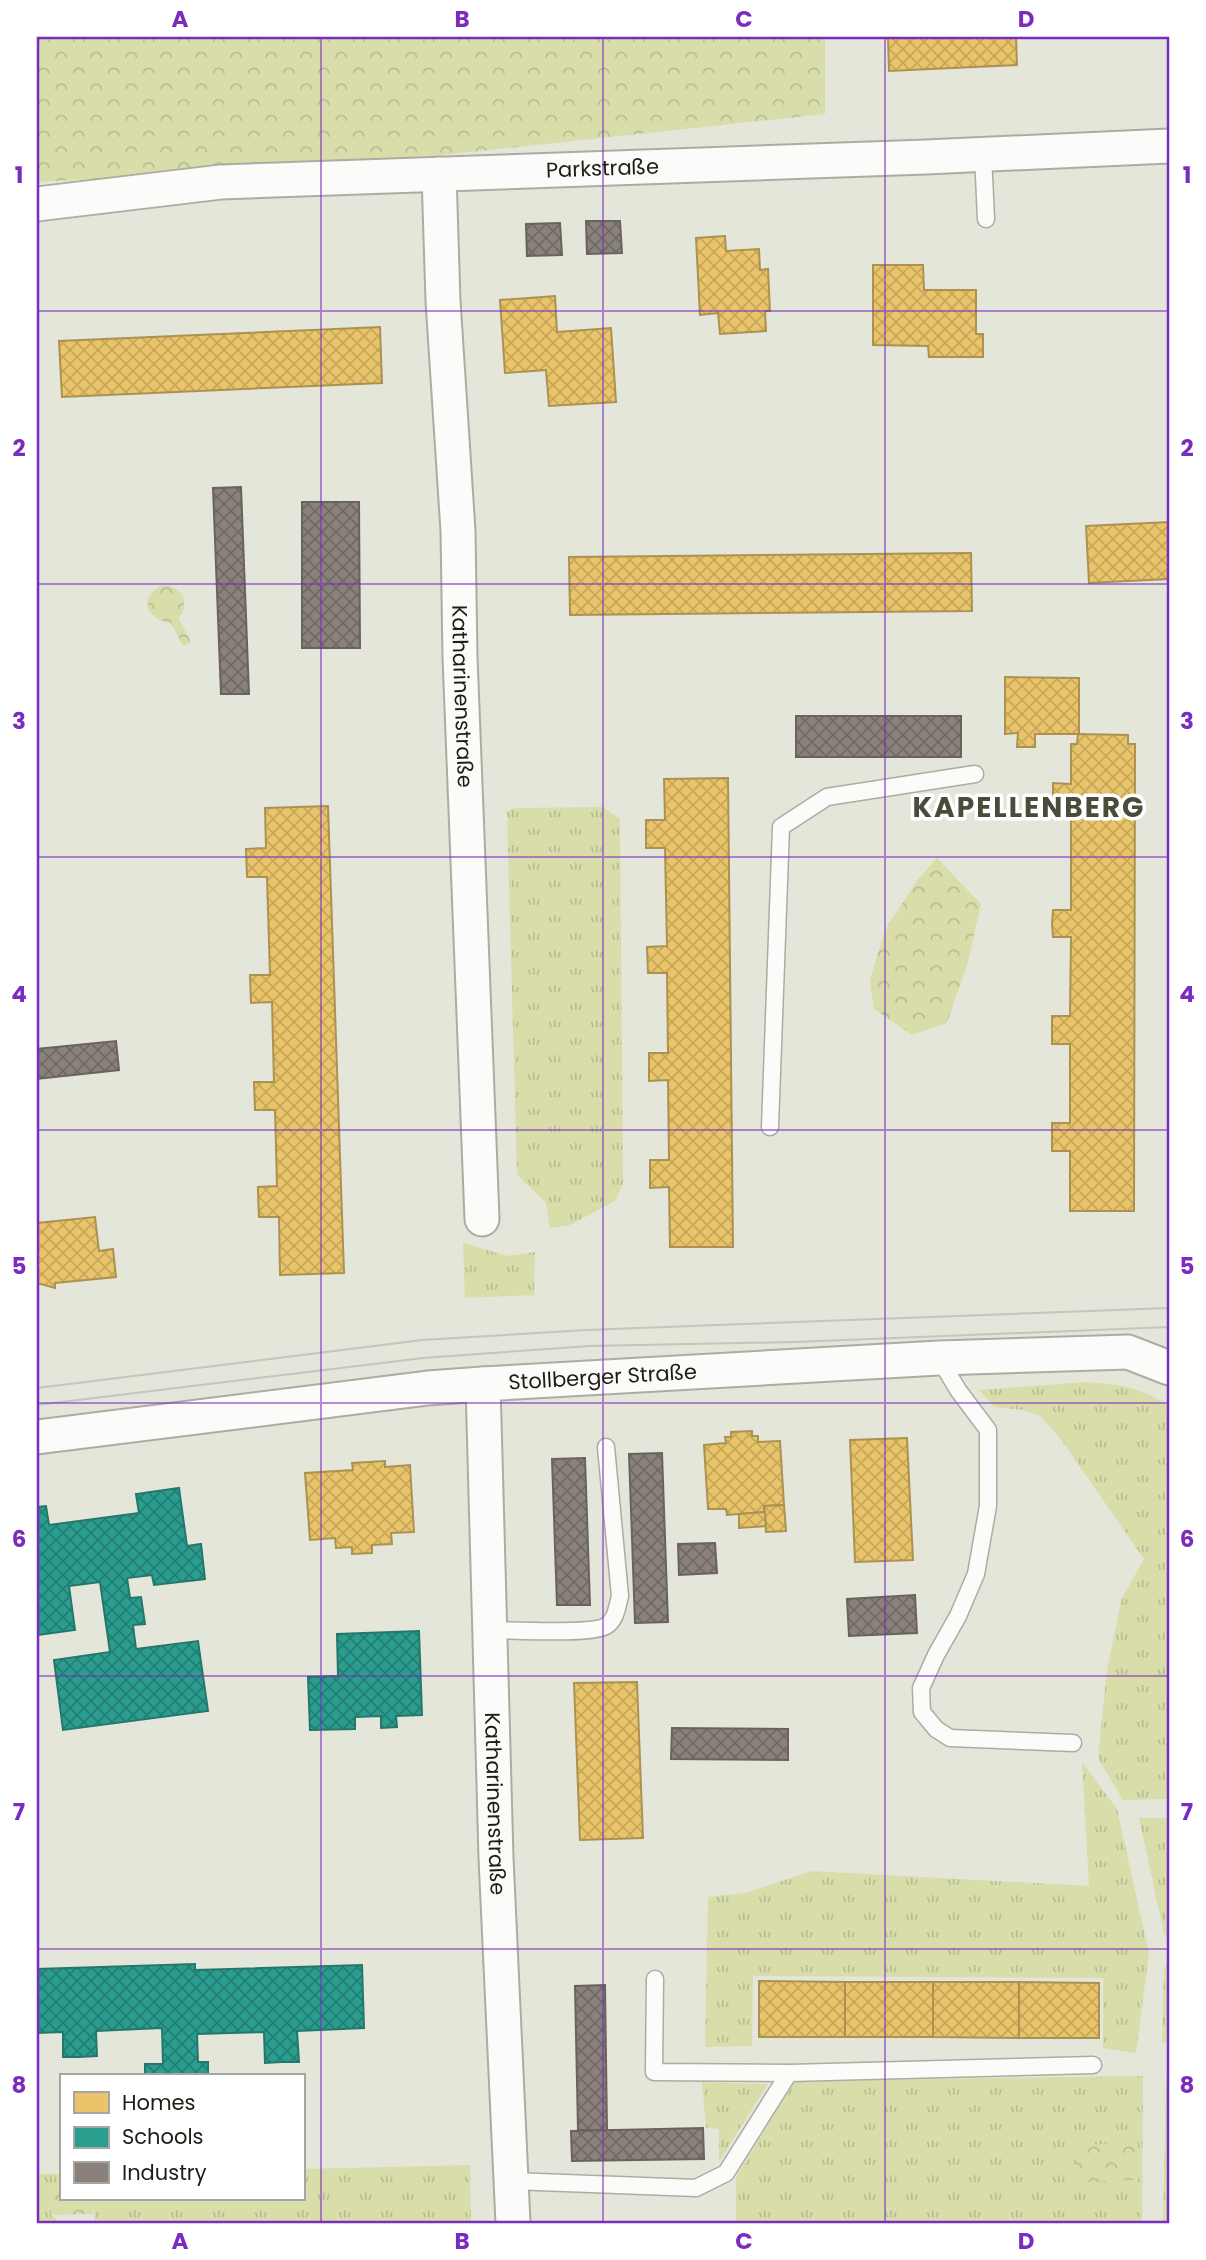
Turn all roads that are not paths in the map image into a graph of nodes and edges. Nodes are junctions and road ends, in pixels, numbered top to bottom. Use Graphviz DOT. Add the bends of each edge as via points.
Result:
graph roads {
  1 [pos="1169,146"];
  2 [pos="983,155"];
  3 [pos="439,174"];
  4 [pos="37,204"];
  5 [pos="986,219"];
  6 [pos="975,774"];
  7 [pos="770,1127"];
  8 [pos="482,1219"];
  9 [pos="939,1359"];
  10 [pos="1169,1368"];
  11 [pos="484,1384"];
  12 [pos="37,1437"];
  13 [pos="606,1447"];
  14 [pos="489,1630"];
  15 [pos="1073,1743"];
  16 [pos="655,1979"];
  17 [pos="1093,2065"];
  18 [pos="789,2073"];
  19 [pos="512,2181"];
  20 [pos="513,2223"];
  1 -- 2 [label="street, Parkstraße"];
  2 -- 3 [label="street, Parkstraße"];
  2 -- 5 [label="lane"];
  3 -- 4 [label="street, Parkstraße" via="221,182"];
  3 -- 8 [label="street, Katharinenstraße" via="458,531"];
  6 -- 7 [label="lane" via="827,797 781,827"];
  9 -- 10 [label="street, Stollberger Straße" via="1128,1352"];
  9 -- 11 [label="street, Stollberger Straße"];
  9 -- 15 [label="lane" via="988,1430 988,1506 975,1574 921,1688 922,1713 950,1738"];
  11 -- 12 [label="street, Stollberger Straße"];
  11 -- 14 [label="street, Katharinenstraße"];
  13 -- 14 [label="lane" via="620,1597 614,1617 606,1626 584,1631"];
  14 -- 19 [label="street, Katharinenstraße"];
  16 -- 18 [label="lane" via="654,2072"];
  17 -- 18 [label="lane"];
  18 -- 19 [label="lane" via="726,2173 696,2188"];
  19 -- 20 [label="street, Katharinenstraße"];
}
